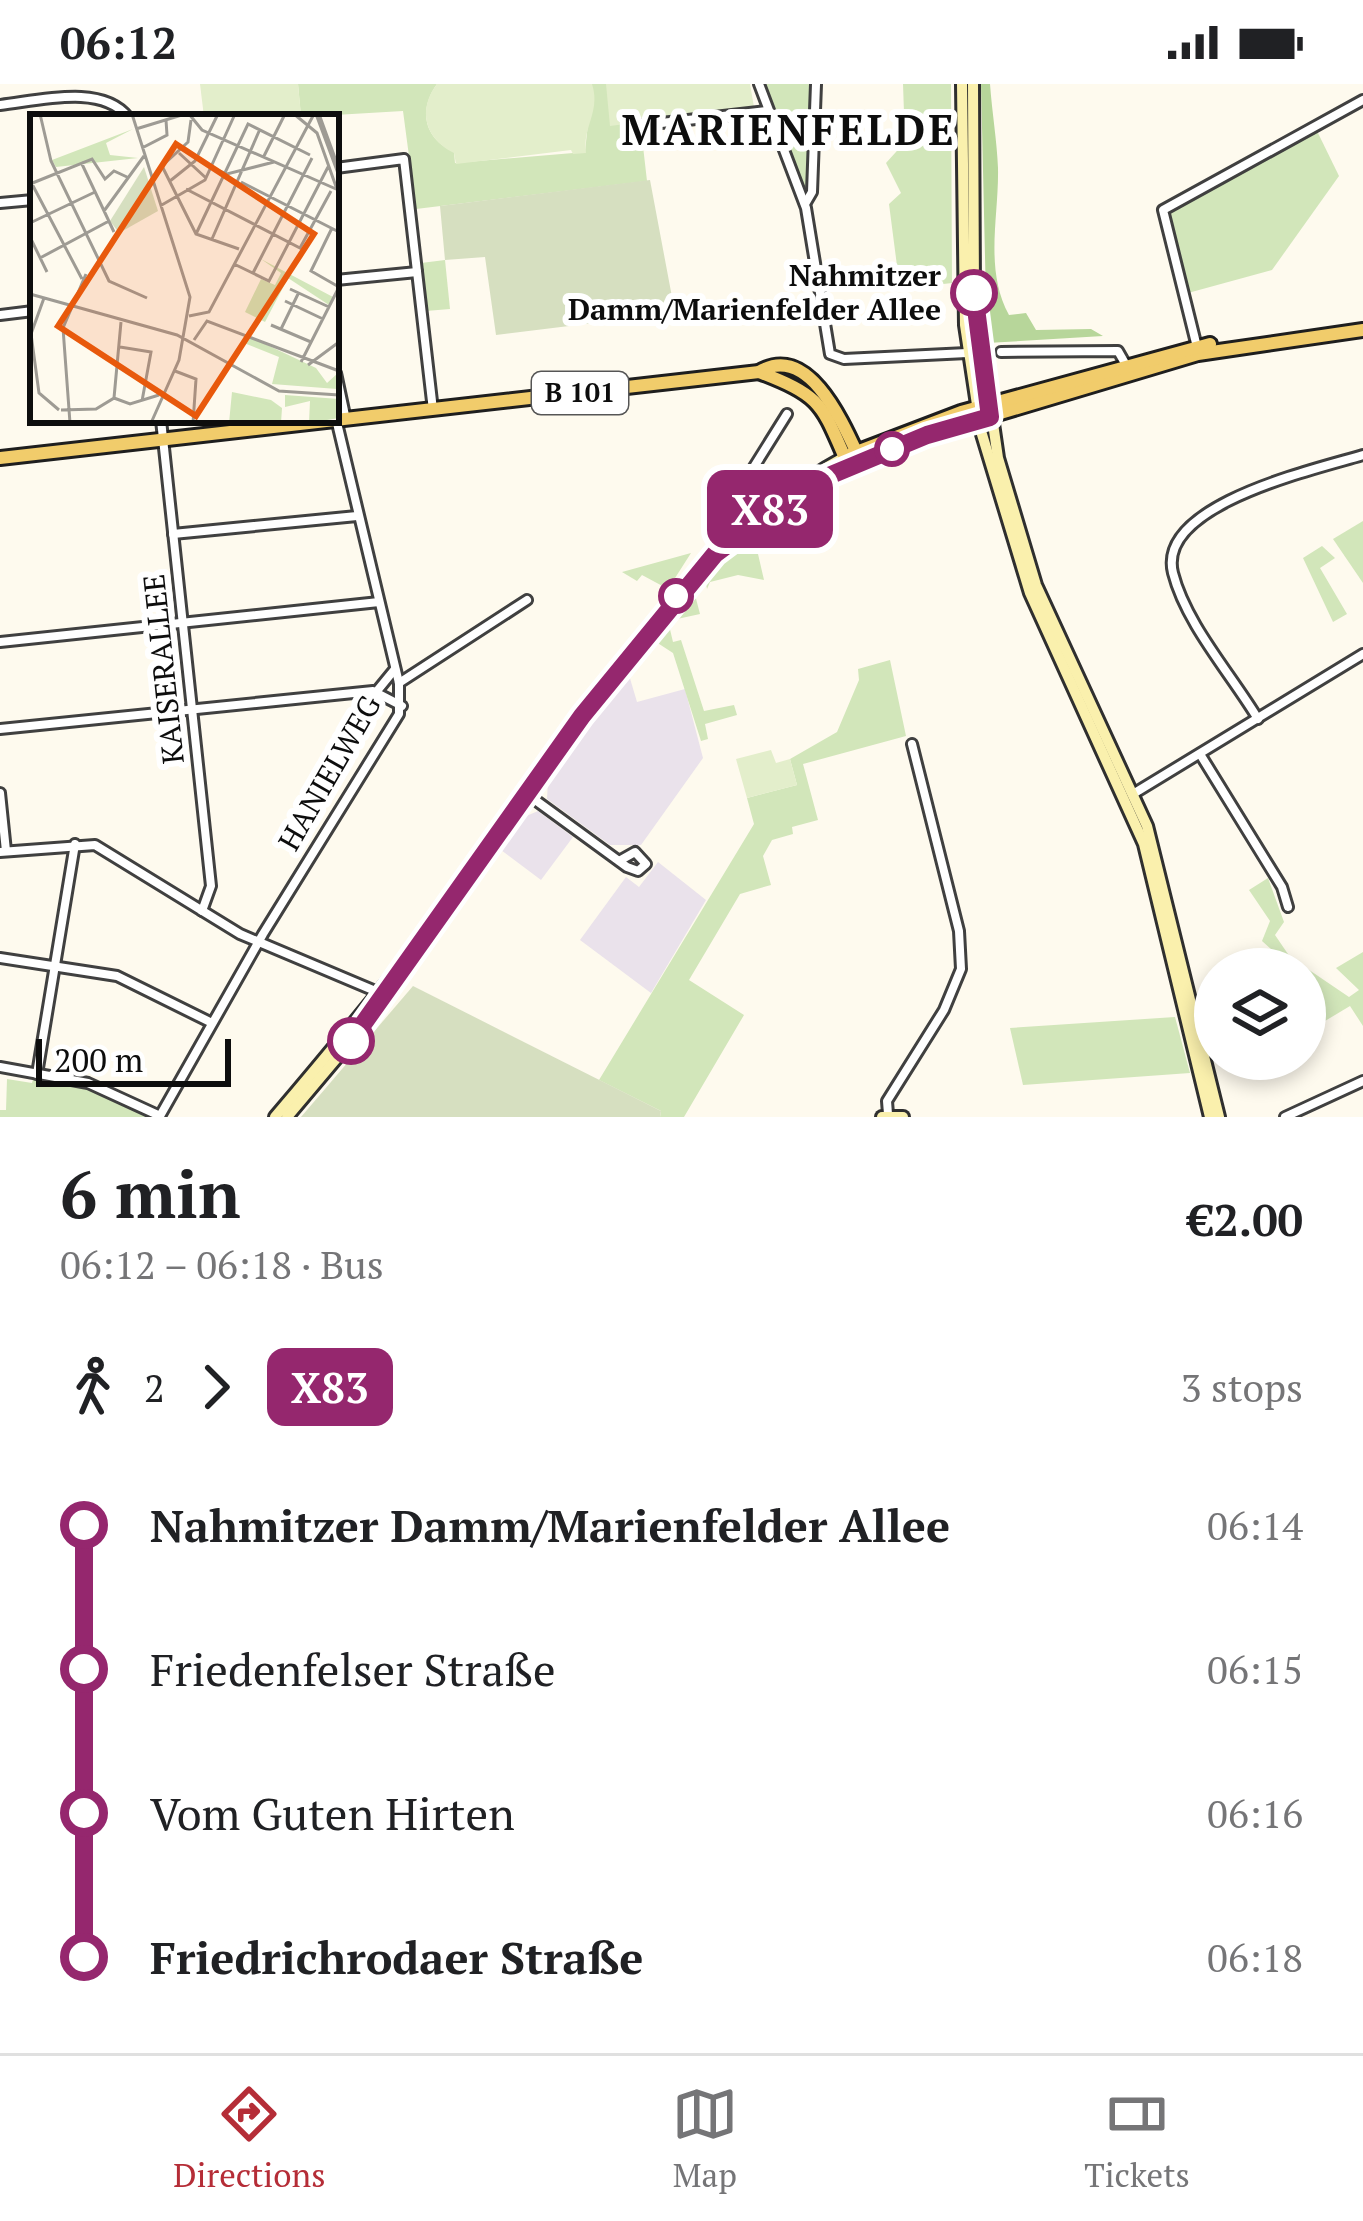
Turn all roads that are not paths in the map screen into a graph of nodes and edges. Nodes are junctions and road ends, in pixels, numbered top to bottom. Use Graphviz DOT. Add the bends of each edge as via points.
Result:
graph roads {
  1 [pos="758,84"];
  2 [pos="816,84"];
  3 [pos="962,84"];
  4 [pos="973,84"];
  5 [pos="1363,100"];
  6 [pos="0,105"];
  7 [pos="766,111"];
  8 [pos="126,114"];
  9 [pos="635,126"];
  10 [pos="339,168"];
  11 [pos="30,200"];
  12 [pos="0,203"];
  13 [pos="805,204"];
  14 [pos="417,272"];
  15 [pos="339,280"];
  16 [pos="30,311"];
  17 [pos="0,315"];
  18 [pos="1363,327"];
  19 [pos="1197,350"];
  20 [pos="974,352"];
  21 [pos="1001,352"];
  22 [pos="1127,370"];
  23 [pos="339,398"];
  24 [pos="433,410"];
  25 [pos="983,413"];
  26 [pos="787,414"];
  27 [pos="339,422"];
  28 [pos="342,422"];
  29 [pos="161,423"];
  30 [pos="333,423"];
  31 [pos="164,441"];
  32 [pos="1363,454"];
  33 [pos="0,458"];
  34 [pos="853,459"];
  35 [pos="358,516"];
  36 [pos="173,534"];
  37 [pos="722,547"];
  38 [pos="527,600"];
  39 [pos="379,602"];
  40 [pos="183,623"];
  41 [pos="0,642"];
  42 [pos="1363,654"];
  43 [pos="395,668"];
  44 [pos="399,683"];
  45 [pos="377,691"];
  46 [pos="402,706"];
  47 [pos="192,710"];
  48 [pos="1258,719"];
  49 [pos="0,729"];
  50 [pos="912,744"];
  51 [pos="1200,754"];
  52 [pos="0,793"];
  53 [pos="527,794"];
  54 [pos="1130,795"];
  55 [pos="75,844"];
  56 [pos="3,851"];
  57 [pos="619,861"];
  58 [pos="1288,907"];
  59 [pos="202,911"];
  60 [pos="259,942"];
  61 [pos="0,958"];
  62 [pos="55,963"];
  63 [pos="382,994"];
  64 [pos="212,1023"];
  65 [pos="0,1067"];
  66 [pos="37,1073"];
  67 [pos="1363,1081"];
  68 [pos="311,1082"];
  69 [pos="885,1115"];
  70 [pos="160,1116"];
  71 [pos="275,1117"];
  72 [pos="287,1117"];
  73 [pos="903,1117"];
  74 [pos="1215,1117"];
  75 [pos="1285,1117"];
  1 -- 7 [label="street"];
  2 -- 13 [label="street"];
  3 -- 20 [label="main road"];
  4 -- 20 [label="main road"];
  5 -- 19 [label="street" via="1163,210"];
  6 -- 8 [label="street" via="89,90 117,101"];
  7 -- 9 [label="street"];
  7 -- 13 [label="street"];
  10 -- 14 [label="street" via="404,159"];
  11 -- 12 [label="street"];
  13 -- 20 [label="street" via="830,354"];
  14 -- 15 [label="street"];
  14 -- 24 [label="street"];
  16 -- 17 [label="street"];
  18 -- 19 [label="main road"];
  19 -- 22 [label="main road"];
  20 -- 25 [label="main road"];
  21 -- 22 [label="street" via="1118,351"];
  22 -- 25 [label="main road"];
  23 -- 28 [label="street, HANIELWEG"];
  24 -- 28 [label="main road, B 101"];
  24 -- 34 [label="main road, B 101" via="783,367 812,381 833,405"];
  25 -- 34 [label="main road"];
  25 -- 54 [label="main road" via="1030,593"];
  26 -- 37 [label="street" via="714,531"];
  27 -- 28 [label="main road, B 101"];
  28 -- 35 [label="street, HANIELWEG"];
  29 -- 31 [label="street, KAISERALLEE"];
  30 -- 31 [label="main road, B 101"];
  31 -- 33 [label="main road, B 101"];
  31 -- 36 [label="street, KAISERALLEE"];
  32 -- 48 [label="street" via="1213,508 1177,536 1172,568 1181,593"];
  34 -- 37 [label="main road"];
  35 -- 36 [label="street"];
  35 -- 39 [label="street, HANIELWEG"];
  36 -- 40 [label="street, KAISERALLEE"];
  37 -- 53 [label="main road" via="654,622"];
  38 -- 44 [label="street"];
  39 -- 40 [label="street"];
  39 -- 43 [label="street, HANIELWEG"];
  40 -- 41 [label="street"];
  40 -- 47 [label="street, KAISERALLEE"];
  42 -- 48 [label="street"];
  43 -- 44 [label="street, HANIELWEG"];
  43 -- 45 [label="street"];
  44 -- 46 [label="street, HANIELWEG"];
  45 -- 46 [label="street"];
  45 -- 47 [label="street"];
  46 -- 60 [label="street, HANIELWEG"];
  47 -- 49 [label="street"];
  47 -- 59 [label="street, KAISERALLEE" via="211,886"];
  48 -- 51 [label="street"];
  50 -- 69 [label="street" via="962,961 950,1000"];
  51 -- 54 [label="street"];
  51 -- 58 [label="street"];
  52 -- 56 [label="street"];
  53 -- 57 [label="street"];
  53 -- 63 [label="main road"];
  54 -- 74 [label="main road" via="1154,849"];
  55 -- 56 [label="street"];
  55 -- 59 [label="street" via="100,848"];
  55 -- 62 [label="street"];
  59 -- 60 [label="street"];
  60 -- 63 [label="street"];
  60 -- 64 [label="street, HANIELWEG"];
  61 -- 62 [label="street"];
  62 -- 64 [label="street" via="132,982"];
  62 -- 66 [label="street"];
  63 -- 68 [label="main road"];
  64 -- 70 [label="street, HANIELWEG"];
  65 -- 66 [label="street"];
  66 -- 70 [label="street" via="104,1088"];
  67 -- 75 [label="street"];
  68 -- 71 [label="main road"];
  68 -- 72 [label="main road"];
  69 -- 73 [label="main road"];
}
